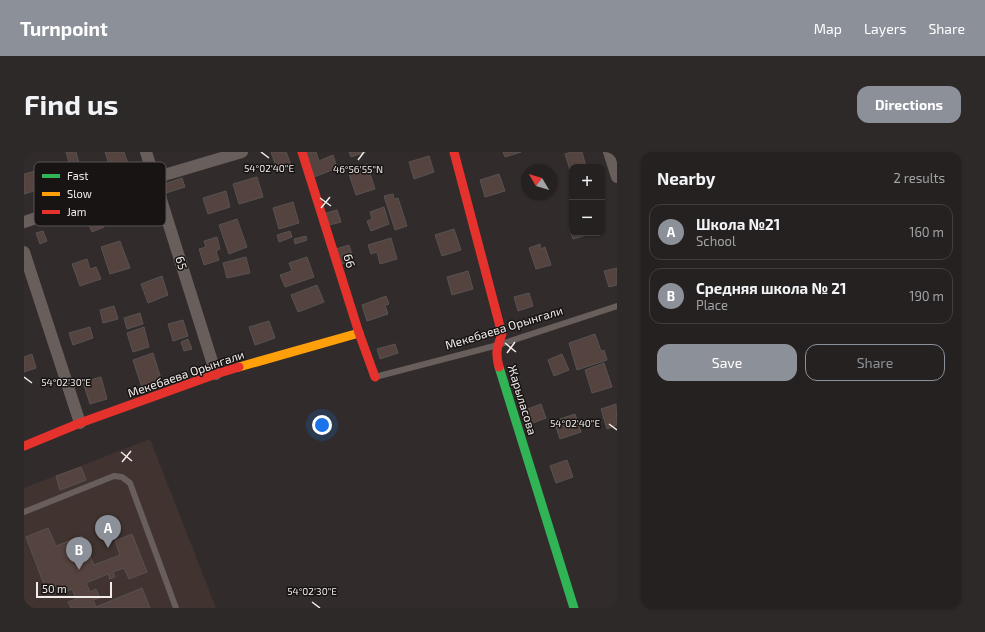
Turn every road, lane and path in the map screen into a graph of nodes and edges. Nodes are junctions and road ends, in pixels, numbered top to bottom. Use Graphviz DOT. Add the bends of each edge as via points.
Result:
graph roads {
  1 [pos="146,152"];
  2 [pos="242,152"];
  3 [pos="302,152"];
  4 [pos="454,152"];
  5 [pos="609,152"];
  6 [pos="149,162"];
  7 [pos="166,174"];
  8 [pos="617,177"];
  9 [pos="166,216"];
  10 [pos="34,219"];
  11 [pos="24,222"];
  12 [pos="24,252"];
  13 [pos="617,306"];
  14 [pos="359,333"];
  15 [pos="498,345"];
  16 [pos="216,374"];
  17 [pos="375,377"];
  18 [pos="80,423"];
  19 [pos="24,446"];
  20 [pos="24,512"];
  21 [pos="176,608"];
  22 [pos="574,608"];
  1 -- 6 [label="street, 65"];
  2 -- 7 [label="street"];
  3 -- 14 [label="street, 66"];
  4 -- 15 [label="street, Жарыласова" via="502,334"];
  5 -- 8 [label="street"];
  9 -- 16 [label="street, 65"];
  10 -- 11 [label="street"];
  12 -- 18 [label="street"];
  13 -- 15 [label="lane, Мекебаева Орынгали"];
  14 -- 16 [label="street, Мекебаева Орынгали"];
  14 -- 17 [label="street, 66"];
  15 -- 17 [label="lane, Мекебаева Орынгали"];
  15 -- 22 [label="street, Жарыласова" via="496,357"];
  16 -- 18 [label="street, Мекебаева Орынгали"];
  18 -- 19 [label="street, Мекебаева Орынгали"];
  20 -- 21 [label="lane" via="114,476 122,477 130,483"];
}
